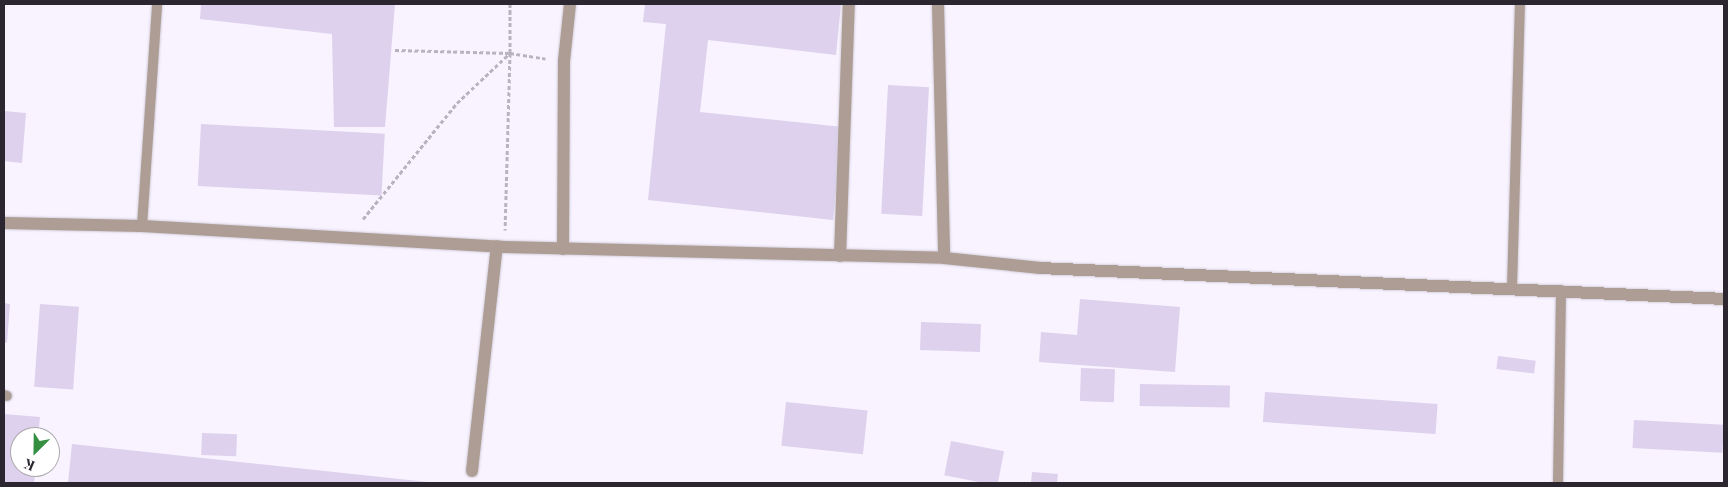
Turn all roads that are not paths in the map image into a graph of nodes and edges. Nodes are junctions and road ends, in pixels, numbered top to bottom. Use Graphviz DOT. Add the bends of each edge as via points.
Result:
graph roads {
  1 [pos="157,4"];
  2 [pos="570,4"];
  3 [pos="850,4"];
  4 [pos="938,4"];
  5 [pos="1520,4"];
  6 [pos="4,223"];
  7 [pos="142,226"];
  8 [pos="501,247"];
  9 [pos="562,249"];
  10 [pos="840,256"];
  11 [pos="944,258"];
  12 [pos="1512,288"];
  13 [pos="1561,290"];
  14 [pos="1724,299"];
  15 [pos="472,471"];
  16 [pos="1558,483"];
  1 -- 7 [label="lane"];
  2 -- 9 [label="street" via="564,61"];
  3 -- 10 [label="street"];
  4 -- 11 [label="street"];
  5 -- 12 [label="lane"];
  6 -- 7 [label="street"];
  7 -- 8 [label="street"];
  8 -- 9 [label="street"];
  8 -- 15 [label="street"];
  9 -- 10 [label="street"];
  10 -- 11 [label="street"];
  11 -- 12 [label="street" via="1040,268"];
  12 -- 13 [label="street"];
  13 -- 14 [label="street"];
  13 -- 16 [label="lane"];
}
